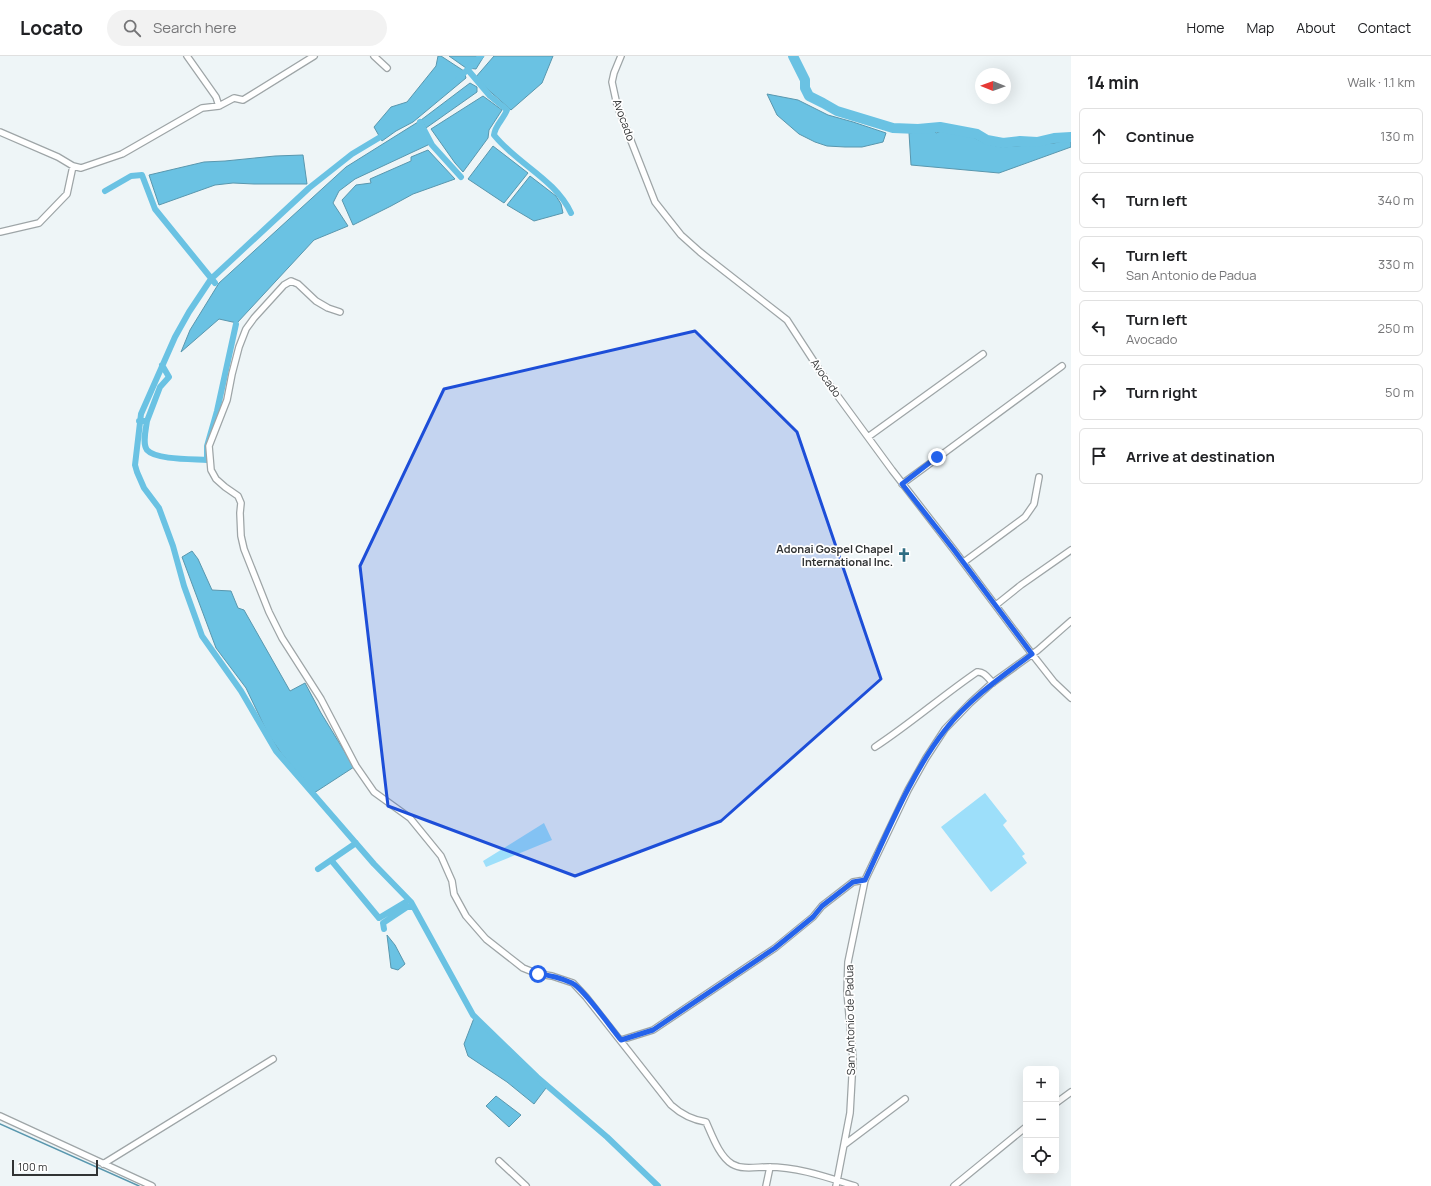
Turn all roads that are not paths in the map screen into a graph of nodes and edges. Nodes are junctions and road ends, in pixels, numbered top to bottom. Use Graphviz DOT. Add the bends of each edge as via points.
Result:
graph roads {
  1 [pos="187,56"];
  2 [pos="314,56"];
  3 [pos="374,56"];
  4 [pos="621,56"];
  5 [pos="387,68"];
  6 [pos="219,106"];
  7 [pos="0,132"];
  8 [pos="73,166"];
  9 [pos="0,232"];
  10 [pos="340,312"];
  11 [pos="983,354"];
  12 [pos="1062,366"];
  13 [pos="868,437"];
  14 [pos="1038,477"];
  15 [pos="902,484"];
  16 [pos="1071,550"];
  17 [pos="964,562"];
  18 [pos="996,605"];
  19 [pos="1071,621"];
  20 [pos="1032,654"];
  21 [pos="993,683"];
  22 [pos="1071,698"];
  23 [pos="874,747"];
  24 [pos="865,880"];
  25 [pos="621,1040"];
  26 [pos="273,1059"];
  27 [pos="1071,1092"];
  28 [pos="905,1099"];
  29 [pos="1057,1102"];
  30 [pos="0,1116"];
  31 [pos="1023,1129"];
  32 [pos="844,1144"];
  33 [pos="499,1161"];
  34 [pos="103,1164"];
  35 [pos="770,1167"];
  36 [pos="836,1183"];
  37 [pos="152,1186"];
  38 [pos="526,1186"];
  39 [pos="766,1186"];
  40 [pos="855,1186"];
  41 [pos="954,1186"];
  1 -- 6 [label="street" via="216,97"];
  2 -- 6 [label="street" via="243,100 234,98"];
  3 -- 5 [label="street"];
  4 -- 13 [label="street, Avocado" via="612,82 656,202 681,236 788,320 826,380"];
  6 -- 8 [label="street" via="202,108 122,154 81,168"];
  7 -- 8 [label="street"];
  8 -- 9 [label="street" via="67,194 39,223"];
  10 -- 25 [label="street" via="316,301 298,284 291,281 284,285 254,318 246,329 239,347 227,400 209,446 210,470 216,480 238,496 241,503 240,521 244,549 269,612 282,638 321,699 356,766 374,792 410,818 441,856 452,881 454,894 466,916 486,939 523,968 573,983"];
  11 -- 13 [label="street"];
  12 -- 15 [label="street"];
  13 -- 15 [label="street, Avocado"];
  14 -- 17 [label="street" via="1034,504 1025,517"];
  15 -- 17 [label="street, Avocado"];
  16 -- 18 [label="street"];
  17 -- 18 [label="street, Avocado"];
  18 -- 20 [label="street, Avocado"];
  19 -- 20 [label="street, San Antonio de Padua"];
  20 -- 21 [label="street, San Antonio de Padua"];
  20 -- 22 [label="street, Avocado" via="1054,682"];
  21 -- 23 [label="street" via="981,672 976,672 904,728"];
  21 -- 24 [label="street, San Antonio de Padua" via="945,729 926,758 887,831"];
  24 -- 25 [label="street" via="853,882 775,948 653,1030"];
  24 -- 32 [label="street, San Antonio de Padua" via="848,962 847,992 853,1059 850,1113"];
  25 -- 35 [label="street" via="671,1105 680,1113 706,1122 718,1148 730,1163 741,1168"];
  26 -- 34 [label="street"];
  27 -- 29 [label="street"];
  28 -- 32 [label="street"];
  30 -- 34 [label="street"];
  31 -- 41 [label="street"];
  32 -- 36 [label="street, San Antonio de Padua"];
  33 -- 38 [label="street"];
  34 -- 37 [label="street"];
  35 -- 36 [label="street" via="800,1170 820,1175"];
  35 -- 39 [label="street"];
  36 -- 40 [label="street"];
}
